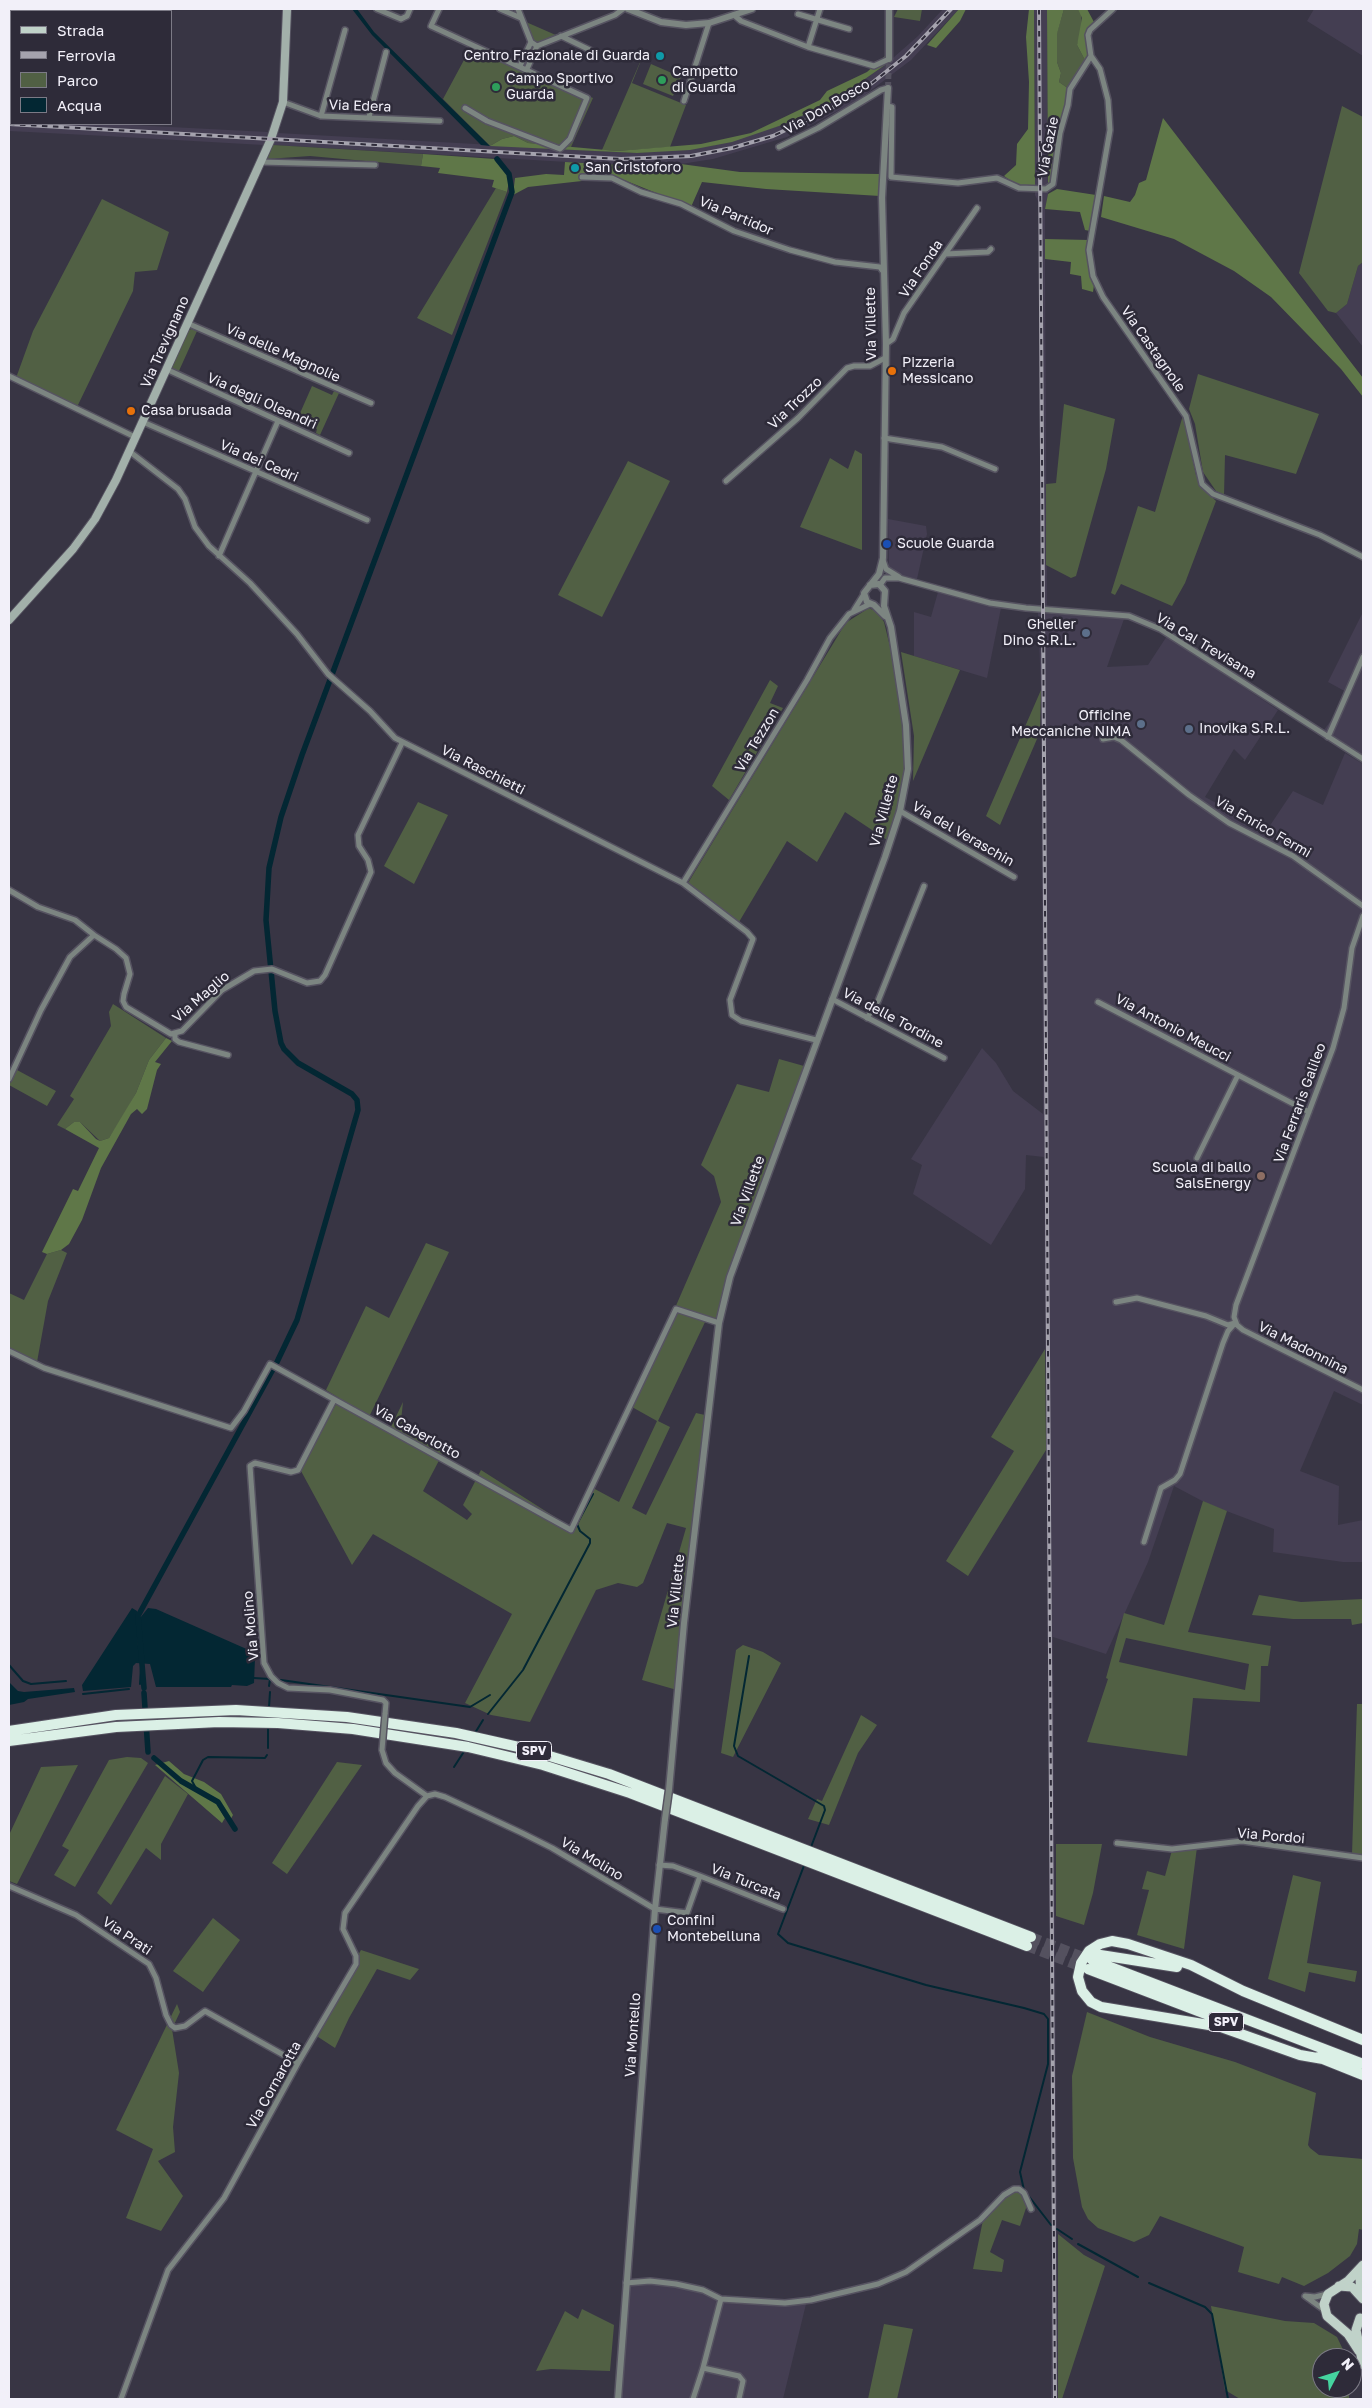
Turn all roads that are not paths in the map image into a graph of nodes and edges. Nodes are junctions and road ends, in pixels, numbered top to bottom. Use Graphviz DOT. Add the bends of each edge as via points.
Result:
graph roads {
  1 [pos="287,9"];
  2 [pos="377,9"];
  3 [pos="410,9"];
  4 [pos="439,9"];
  5 [pos="500,9"];
  6 [pos="518,9"];
  7 [pos="623,9"];
  8 [pos="628,9"];
  9 [pos="752,9"];
  10 [pos="820,9"];
  11 [pos="889,9"];
  12 [pos="893,9"];
  13 [pos="1113,9"];
  14 [pos="798,14"];
  15 [pos="734,15"];
  16 [pos="522,18"];
  17 [pos="890,18"];
  18 [pos="816,19"];
  19 [pos="709,22"];
  20 [pos="849,29"];
  21 [pos="345,30"];
  22 [pos="561,36"];
  23 [pos="530,42"];
  24 [pos="809,44"];
  25 [pos="537,46"];
  26 [pos="592,51"];
  27 [pos="386,52"];
  28 [pos="1091,56"];
  29 [pos="889,59"];
  30 [pos="520,66"];
  31 [pos="527,69"];
  32 [pos="888,88"];
  33 [pos="684,101"];
  34 [pos="282,102"];
  35 [pos="887,106"];
  36 [pos="466,108"];
  37 [pos="321,116"];
  38 [pos="369,117"];
  39 [pos="440,121"];
  40 [pos="779,147"];
  41 [pos="260,162"];
  42 [pos="374,165"];
  43 [pos="582,177"];
  44 [pos="977,208"];
  45 [pos="991,250"];
  46 [pos="945,254"];
  47 [pos="882,270"];
  48 [pos="187,323"];
  49 [pos="886,344"];
  50 [pos="885,358"];
  51 [pos="166,370"];
  52 [pos="9,376"];
  53 [pos="371,403"];
  54 [pos="278,421"];
  55 [pos="143,422"];
  56 [pos="135,437"];
  57 [pos="884,438"];
  58 [pos="129,450"];
  59 [pos="350,452"];
  60 [pos="995,469"];
  61 [pos="256,472"];
  62 [pos="726,481"];
  63 [pos="367,520"];
  64 [pos="219,556"];
  65 [pos="1363,557"];
  66 [pos="883,559"];
  67 [pos="900,578"];
  68 [pos="870,585"];
  69 [pos="880,585"];
  70 [pos="864,593"];
  71 [pos="885,597"];
  72 [pos="872,604"];
  73 [pos="854,611"];
  74 [pos="887,619"];
  75 [pos="9,620"];
  76 [pos="1363,657"];
  77 [pos="1328,737"];
  78 [pos="1103,739"];
  79 [pos="402,742"];
  80 [pos="1363,758"];
  81 [pos="900,810"];
  82 [pos="1014,877"];
  83 [pos="683,883"];
  84 [pos="924,886"];
  85 [pos="9,890"];
  86 [pos="1363,906"];
  87 [pos="1363,916"];
  88 [pos="94,935"];
  89 [pos="832,999"];
  90 [pos="1098,1002"];
  91 [pos="867,1018"];
  92 [pos="175,1034"];
  93 [pos="816,1040"];
  94 [pos="228,1055"];
  95 [pos="944,1058"];
  96 [pos="1238,1075"];
  97 [pos="9,1079"];
  98 [pos="1309,1112"];
  99 [pos="1198,1158"];
  100 [pos="1116,1302"];
  101 [pos="1236,1322"];
  102 [pos="719,1323"];
  103 [pos="9,1351"];
  104 [pos="1363,1390"];
  105 [pos="334,1400"];
  106 [pos="1144,1542"];
  107 [pos="9,1730"];
  108 [pos="9,1741"];
  109 [pos="669,1790"];
  110 [pos="427,1796"];
  111 [pos="1117,1844"];
  112 [pos="1363,1858"];
  113 [pos="659,1865"];
  114 [pos="700,1876"];
  115 [pos="9,1886"];
  116 [pos="655,1909"];
  117 [pos="783,1909"];
  118 [pos="1091,1961"];
  119 [pos="1211,1977"];
  120 [pos="1363,2040"];
  121 [pos="1323,2059"];
  122 [pos="298,2063"];
  123 [pos="1363,2064"];
  124 [pos="1343,2067"];
  125 [pos="1363,2075"];
  126 [pos="1363,2079"];
  127 [pos="1031,2209"];
  128 [pos="1363,2265"];
  129 [pos="1363,2269"];
  130 [pos="626,2283"];
  131 [pos="1339,2286"];
  132 [pos="1328,2294"];
  133 [pos="1362,2297"];
  134 [pos="721,2299"];
  135 [pos="1325,2310"];
  136 [pos="1362,2315"];
  137 [pos="1337,2324"];
  138 [pos="1357,2348"];
  139 [pos="1359,2348"];
  140 [pos="703,2368"];
  141 [pos="121,2399"];
  142 [pos="618,2399"];
  143 [pos="693,2399"];
  144 [pos="739,2399"];
  1 -- 34 [label="main road, Via Trevignano"];
  2 -- 3 [label="street" via="401,19"];
  4 -- 30 [label="street" via="431,26"];
  5 -- 16 [label="street"];
  6 -- 16 [label="street"];
  7 -- 22 [label="street"];
  8 -- 19 [label="street" via="668,24"];
  9 -- 15 [label="street"];
  10 -- 18 [label="street"];
  11 -- 17 [label="street"];
  12 -- 17 [label="street"];
  13 -- 28 [label="street" via="1090,30"];
  14 -- 18 [label="street"];
  15 -- 19 [label="street"];
  15 -- 29 [label="street" via="762,30 823,52 874,66"];
  16 -- 23 [label="street"];
  17 -- 29 [label="street"];
  18 -- 20 [label="street"];
  18 -- 24 [label="street"];
  19 -- 33 [label="street"];
  21 -- 37 [label="street"];
  22 -- 25 [label="street"];
  22 -- 26 [label="street"];
  23 -- 25 [label="street"];
  23 -- 30 [label="street"];
  25 -- 31 [label="street"];
  27 -- 38 [label="street"];
  28 -- 35 [label="street, Via Gazie" via="1070,89 1053,184 1046,189 1019,188 997,178 958,183 891,177 892,108"];
  28 -- 65 [label="street, Via Castagnole" via="1100,68 1108,100 1110,130 1089,250 1097,287 1186,416 1202,484 1214,494 1320,535"];
  30 -- 31 [label="street"];
  31 -- 36 [label="street" via="588,98 563,148 551,147 487,121"];
  32 -- 35 [label="street, Via Villette"];
  32 -- 40 [label="street, Via Don Bosco"];
  34 -- 37 [label="street, Via Edera"];
  34 -- 41 [label="main road, Via Trevignano"];
  35 -- 47 [label="street, Via Villette"];
  37 -- 38 [label="street, Via Edera"];
  38 -- 39 [label="street, Via Edera"];
  41 -- 42 [label="street"];
  41 -- 48 [label="main road, Via Trevignano"];
  43 -- 47 [label="street, Via Partidor" via="612,178 790,250 834,262 880,267"];
  44 -- 46 [label="street, Via Fonda"];
  45 -- 46 [label="street"];
  46 -- 49 [label="street, Via Fonda" via="904,313 893,339"];
  47 -- 49 [label="street, Via Villette"];
  48 -- 51 [label="main road, Via Trevignano"];
  48 -- 53 [label="street, Via delle Magnolie"];
  49 -- 50 [label="street, Via Villette"];
  50 -- 57 [label="street, Via Villette"];
  50 -- 62 [label="street, Via Trozzo" via="870,366 847,368 798,418"];
  51 -- 54 [label="street, Via degli Oleandri"];
  51 -- 55 [label="main road, Via Trevignano"];
  52 -- 56 [label="street"];
  54 -- 59 [label="street, Via degli Oleandri"];
  54 -- 61 [label="street"];
  55 -- 56 [label="main road, Via Trevignano"];
  55 -- 61 [label="street, Via dei Cedri"];
  56 -- 58 [label="main road, Via Trevignano"];
  57 -- 60 [label="street" via="942,447"];
  57 -- 66 [label="street, Via Villette"];
  58 -- 64 [label="street, Via Raschietti" via="182,494 195,527"];
  58 -- 75 [label="main road, Via Trevignano" via="108,496 82,539"];
  61 -- 63 [label="street, Via dei Cedri"];
  61 -- 64 [label="street"];
  64 -- 79 [label="street, Via Raschietti" via="274,609 328,674"];
  66 -- 67 [label="street, Via Cal Trevisana" via="886,569"];
  66 -- 68 [label="street, Via Villette" via="879,574"];
  66 -- 69 [label="street, Via Villette"];
  67 -- 69 [label="street" via="886,578"];
  67 -- 71 [label="street" via="887,583"];
  67 -- 77 [label="street, Via Cal Trevisana" via="990,603 1129,616 1160,629"];
  68 -- 69 [label="street"];
  68 -- 70 [label="street, Via Villette"];
  69 -- 71 [label="street, Via Villette"];
  70 -- 72 [label="street"];
  70 -- 73 [label="street, Via Tezzon"];
  71 -- 72 [label="street"];
  71 -- 74 [label="street, Via Villette"];
  72 -- 73 [label="street, Via Tezzon"];
  72 -- 74 [label="street"];
  73 -- 83 [label="street, Via Tezzon" via="830,638"];
  74 -- 81 [label="street, Via Villette" via="899,673 908,748 908,770"];
  76 -- 77 [label="street"];
  77 -- 80 [label="street, Via Cal Trevisana"];
  78 -- 86 [label="street, Via Enrico Fermi" via="1121,740 1229,823 1293,856"];
  79 -- 83 [label="street, Via Raschietti"];
  79 -- 92 [label="street, Via Maglio" via="360,830 359,846 371,872 325,975 310,984 272,969 254,971 232,983"];
  81 -- 82 [label="street, Via del Veraschin"];
  81 -- 89 [label="street, Via Villette"];
  83 -- 93 [label="street, Via Raschietti" via="753,939 730,1000 732,1015 741,1021"];
  84 -- 91 [label="street" via="878,1001"];
  85 -- 88 [label="street" via="38,907 75,920"];
  87 -- 98 [label="street, Via Ferraris Galileo" via="1352,948 1341,1020"];
  88 -- 92 [label="street, Via Maglio" via="126,958 130,974 123,1001 126,1007 166,1032"];
  88 -- 97 [label="street" via="70,957"];
  89 -- 91 [label="street, Via delle Tordine"];
  89 -- 93 [label="street, Via Villette"];
  90 -- 96 [label="street, Via Antonio Meucci"];
  91 -- 95 [label="street, Via delle Tordine"];
  92 -- 94 [label="street" via="179,1042"];
  93 -- 102 [label="street, Via Villette" via="730,1277"];
  96 -- 98 [label="street, Via Antonio Meucci"];
  96 -- 99 [label="street, Via Antonio Meucci"];
  98 -- 101 [label="street, Via Ferraris Galileo" via="1236,1306"];
  100 -- 101 [label="street" via="1137,1298 1228,1325"];
  101 -- 104 [label="street, Via Madonnina" via="1247,1332"];
  101 -- 106 [label="street, Via Ferraris Galileo" via="1223,1343 1180,1474 1161,1488"];
  102 -- 105 [label="street, Via Caberlotto" via="676,1309 571,1530"];
  102 -- 109 [label="street, Via Villette" via="684,1623"];
  103 -- 105 [label="street, Via Caberlotto" via="44,1368 231,1428 271,1365"];
  105 -- 110 [label="street, Via Molino, bridge" via="298,1470 291,1472 254,1463 250,1466 264,1663 271,1676 288,1688 330,1690 383,1700 386,1703 382,1750 386,1763"];
  107 -- 108 [label="highway, SPV" via="116,1716 213,1710 304,1713 423,1727 515,1746 593,1769 1031,1938 630,1793 543,1765 474,1748 353,1729 258,1722 186,1722 116,1727"];
  109 -- 113 [label="street, Via Montello, bridge"];
  110 -- 116 [label="street, Via Molino" via="435,1794 552,1848"];
  110 -- 122 [label="street, Via Cornarotta" via="345,1913 343,1929 356,1964"];
  111 -- 112 [label="street, Via Pordoi" via="1172,1849 1242,1842"];
  113 -- 114 [label="street, Via Turcata" via="673,1866"];
  113 -- 116 [label="street, Via Montello"];
  114 -- 116 [label="street, Via Turcata" via="687,1913"];
  114 -- 117 [label="street, Via Turcata"];
  115 -- 122 [label="street, Via Prati" via="76,1915 149,1964 171,2026 185,2026 205,2011"];
  116 -- 130 [label="street, Via Montello"];
  118 -- 119 [label="highway" via="1159,1962"];
  118 -- 121 [label="highway, SPV"];
  118 -- 123 [label="highway, SPV"];
  119 -- 120 [label="highway"];
  119 -- 121 [label="highway" via="1184,1963 1112,1941 1089,1951 1081,1962 1078,1977 1084,1994 1100,2008 1221,2027 1300,2055"];
  121 -- 124 [label="highway, SPV"];
  122 -- 141 [label="street, Via Cornarotta" via="224,2198 168,2270"];
  124 -- 125 [label="highway, SPV"];
  124 -- 126 [label="highway"];
  127 -- 134 [label="street" via="1019,2189 1010,2191 980,2220 906,2272 878,2284 785,2303"];
  128 -- 131 [label="main road"];
  129 -- 133 [label="main road" via="1360,2279"];
  130 -- 134 [label="street" via="676,2284 703,2290"];
  130 -- 142 [label="street, Via Montello"];
  131 -- 132 [label="main road"];
  131 -- 133 [label="main road" via="1352,2287"];
  132 -- 135 [label="main road"];
  132 -- 135 [label="street" via="1305,2296"];
  134 -- 140 [label="street"];
  135 -- 137 [label="main road"];
  136 -- 137 [label="main road" via="1350,2325"];
  136 -- 139 [label="main road" via="1356,2330"];
  137 -- 138 [label="main road"];
  140 -- 143 [label="street"];
  140 -- 144 [label="street" via="739,2376 743,2382"];
}
